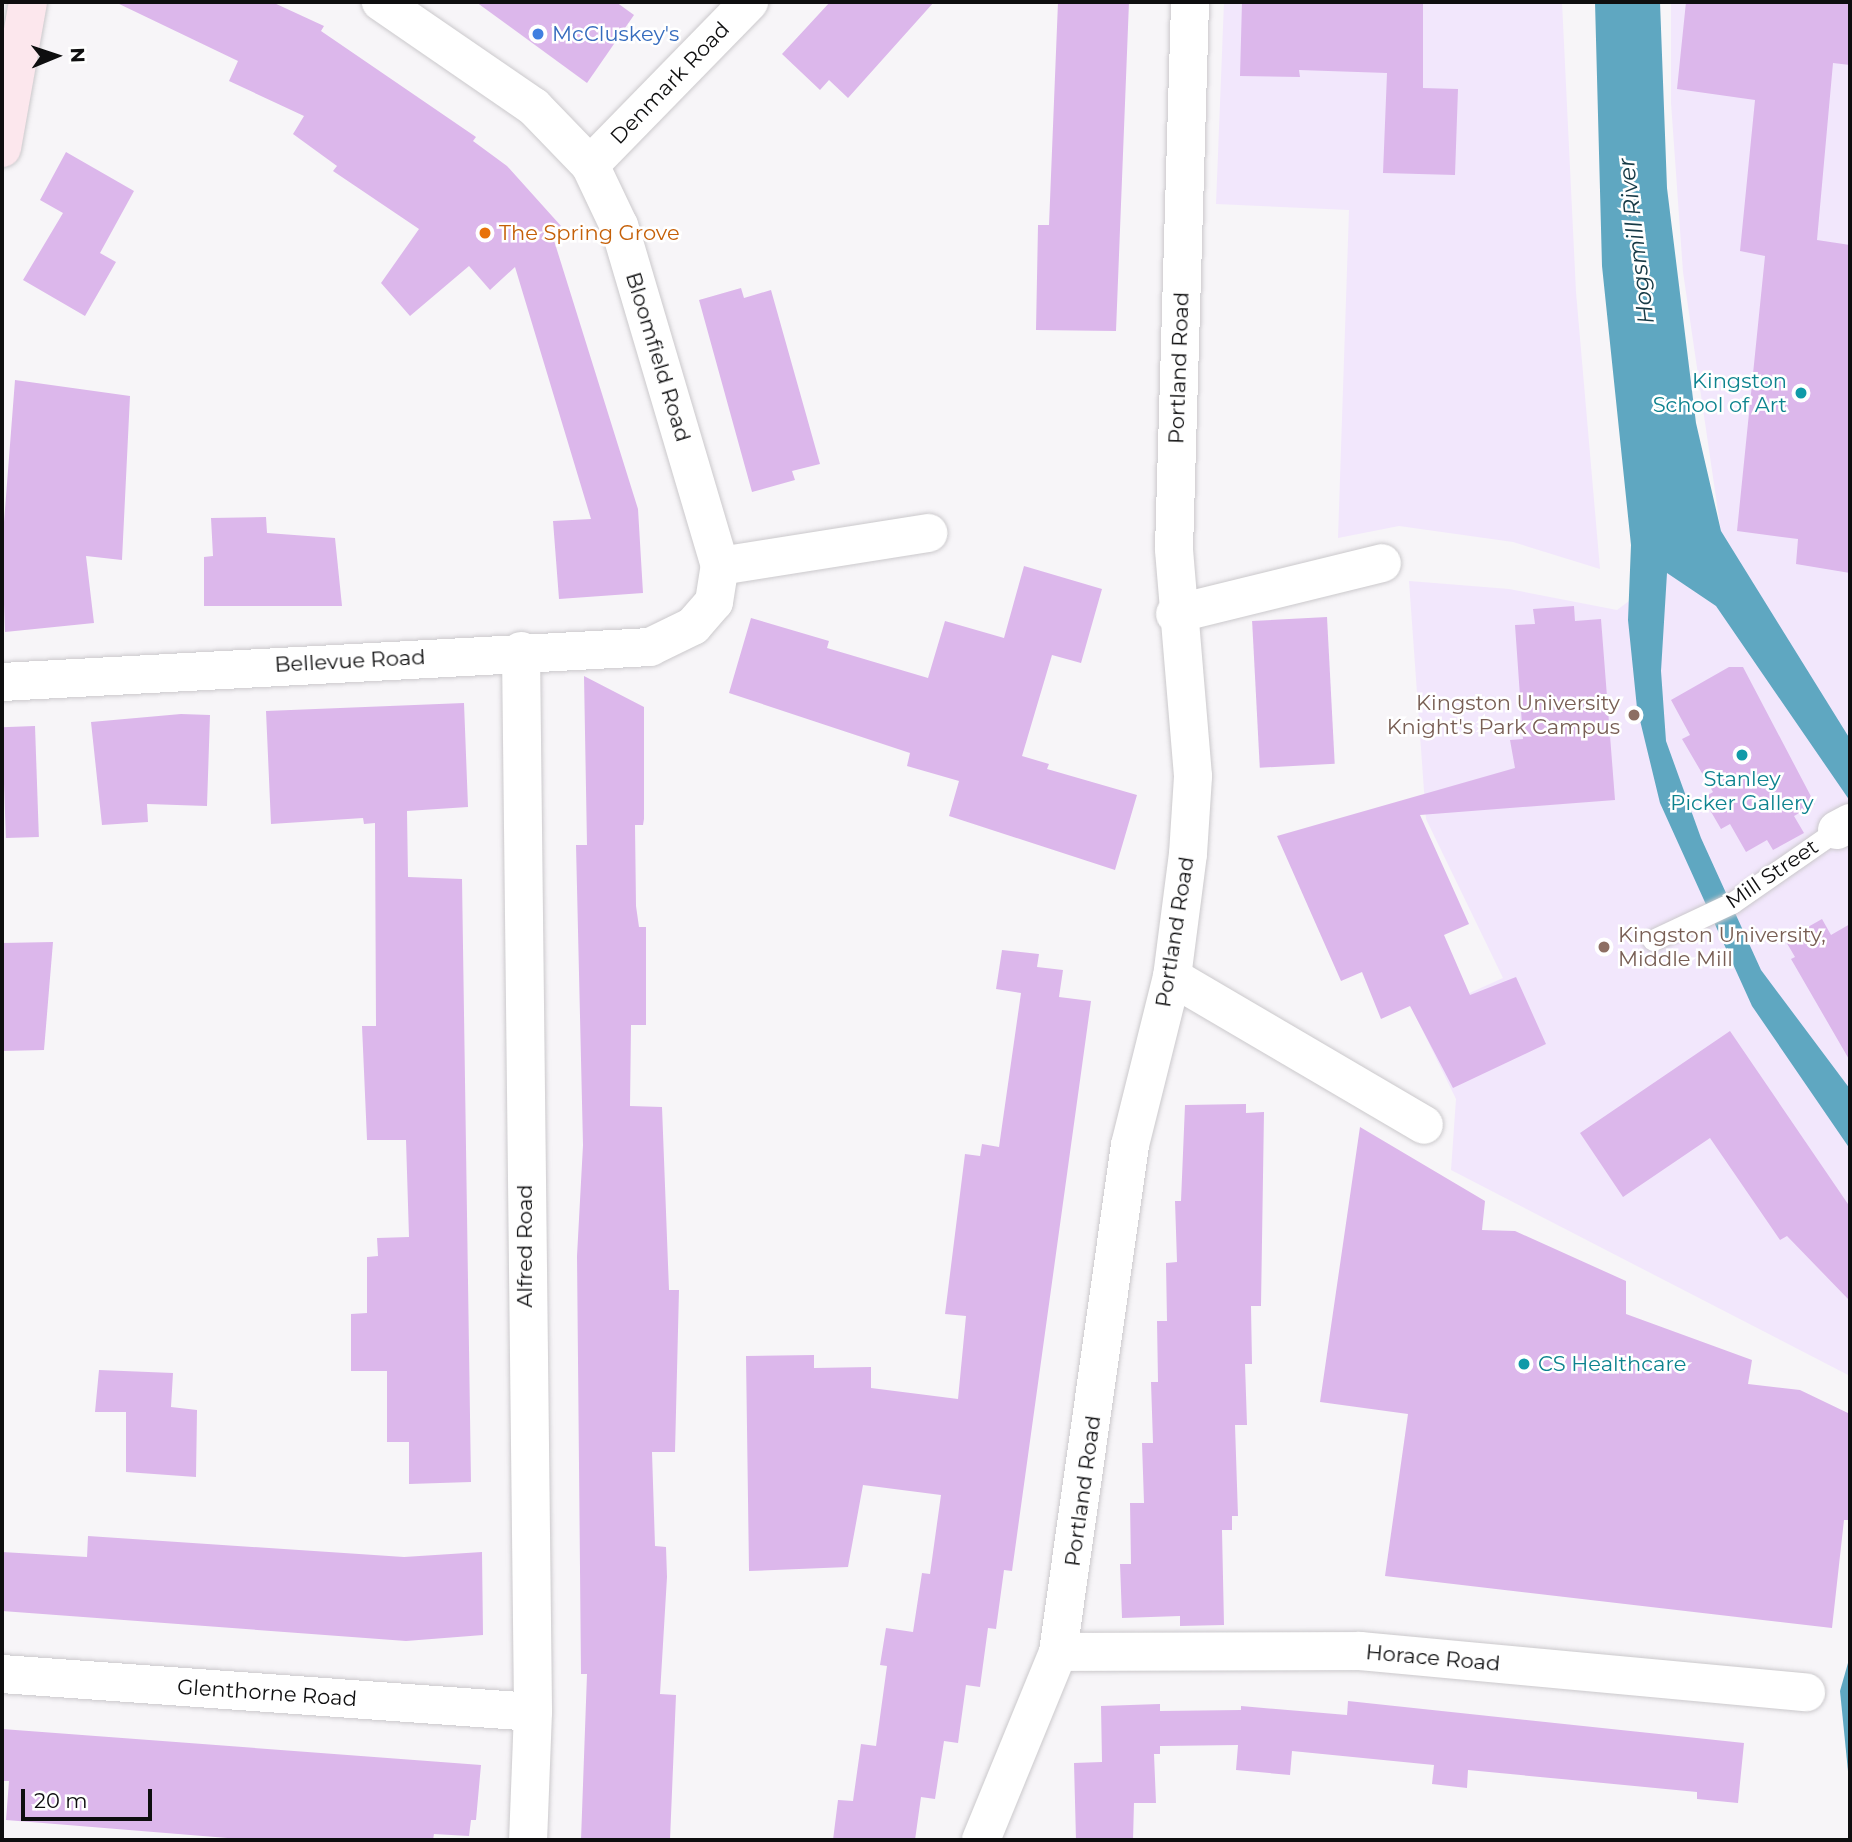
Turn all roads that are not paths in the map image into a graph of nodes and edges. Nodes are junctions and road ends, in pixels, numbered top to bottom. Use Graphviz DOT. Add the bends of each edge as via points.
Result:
graph roads {
  1 [pos="28,2"];
  2 [pos="381,2"];
  3 [pos="749,2"];
  4 [pos="1190,2"];
  5 [pos="2,148"];
  6 [pos="590,165"];
  7 [pos="928,533"];
  8 [pos="1381,563"];
  9 [pos="720,566"];
  10 [pos="1175,614"];
  11 [pos="692,626"];
  12 [pos="521,651"];
  13 [pos="2,682"];
  14 [pos="1844,826"];
  15 [pos="1654,940"];
  16 [pos="1172,977"];
  17 [pos="1424,1125"];
  18 [pos="1058,1652"];
  19 [pos="2,1674"];
  20 [pos="1806,1692"];
  21 [pos="533,1712"];
  22 [pos="528,1840"];
  23 [pos="981,1840"];
  1 -- 5 [label="street"];
  2 -- 6 [label="street, Bloomfield Road" via="534,107"];
  3 -- 6 [label="street, Denmark Road"];
  4 -- 10 [label="street, Portland Road"];
  6 -- 9 [label="street, Bloomfield Road" via="620,226"];
  7 -- 9 [label="street"];
  8 -- 10 [label="street"];
  9 -- 11 [label="street, Bloomfield Road" via="714,602"];
  10 -- 16 [label="street, Portland Road" via="1193,776"];
  11 -- 12 [label="street, Bellevue Road" via="650,647"];
  12 -- 13 [label="street, Bellevue Road"];
  12 -- 21 [label="street, Alfred Road"];
  14 -- 15 [label="lane, Mill Street" via="1732,903"];
  16 -- 17 [label="street"];
  16 -- 18 [label="street, Portland Road" via="1130,1145"];
  18 -- 20 [label="street, Horace Road" via="1360,1651"];
  18 -- 23 [label="street, Portland Road"];
  19 -- 21 [label="street, Glenthorne Road"];
  21 -- 22 [label="street, Alfred Road"];
}
